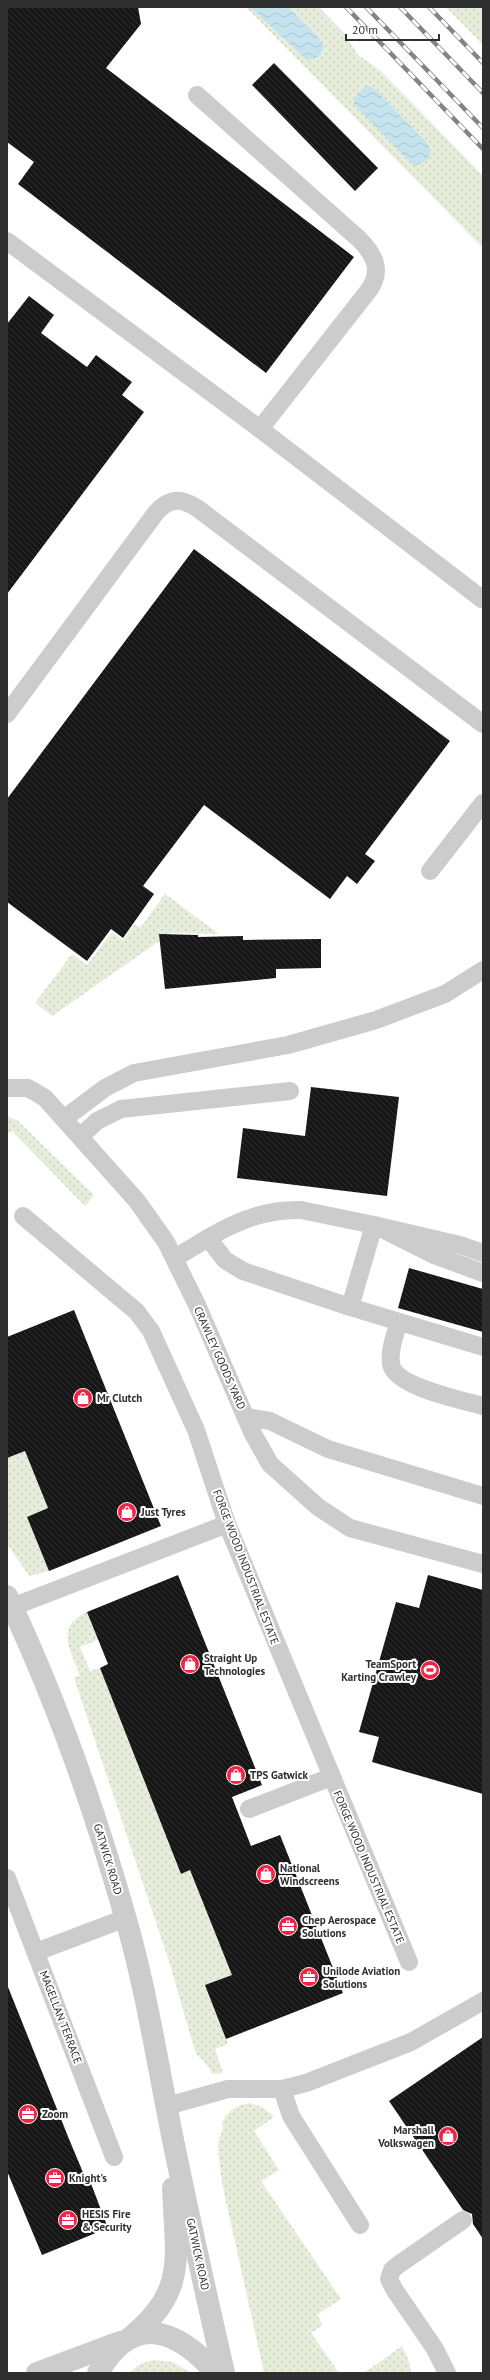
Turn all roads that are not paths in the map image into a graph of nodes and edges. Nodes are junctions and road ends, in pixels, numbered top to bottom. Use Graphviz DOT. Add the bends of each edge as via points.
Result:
graph roads {
  1 [pos="197,95"];
  2 [pos="7,242"];
  3 [pos="260,429"];
  4 [pos="482,599"];
  5 [pos="7,714"];
  6 [pos="483,724"];
  7 [pos="483,804"];
  8 [pos="430,871"];
  9 [pos="483,970"];
  10 [pos="7,1088"];
  11 [pos="290,1091"];
  12 [pos="65,1118"];
  13 [pos="81,1136"];
  14 [pos="23,1216"];
  15 [pos="374,1225"];
  16 [pos="208,1238"];
  17 [pos="483,1253"];
  18 [pos="175,1258"];
  19 [pos="483,1273"];
  20 [pos="350,1307"];
  21 [pos="399,1322"];
  22 [pos="483,1348"];
  23 [pos="483,1406"];
  24 [pos="246,1417"];
  25 [pos="483,1496"];
  26 [pos="227,1524"];
  27 [pos="483,1564"];
  28 [pos="9,1604"];
  29 [pos="331,1777"];
  30 [pos="248,1809"];
  31 [pos="7,1878"];
  32 [pos="126,1918"];
  33 [pos="36,1952"];
  34 [pos="409,1962"];
  35 [pos="483,2001"];
  36 [pos="282,2089"];
  37 [pos="166,2106"];
  38 [pos="172,2135"];
  39 [pos="114,2157"];
  40 [pos="463,2220"];
  41 [pos="360,2225"];
  42 [pos="129,2338"];
  43 [pos="37,2373"];
  44 [pos="98,2373"];
  45 [pos="216,2373"];
  46 [pos="224,2373"];
  47 [pos="447,2373"];
  1 -- 3 [label="lane" via="359,238 372,254 377,269 369,290"];
  2 -- 3 [label="lane"];
  3 -- 4 [label="lane"];
  5 -- 6 [label="lane" via="155,514 166,503 179,500 187,501 197,508"];
  7 -- 8 [label="lane"];
  9 -- 12 [label="lane" via="438,996 361,1024 288,1045 134,1073 105,1088"];
  10 -- 12 [label="lane, CRAWLEY GOODS YARD" via="20,1086 36,1091"];
  11 -- 13 [label="lane" via="121,1109 98,1121"];
  12 -- 13 [label="lane, CRAWLEY GOODS YARD"];
  13 -- 18 [label="lane, CRAWLEY GOODS YARD" via="137,1201"];
  14 -- 26 [label="lane, FORGE WOOD INDUSTRIAL ESTATE" via="146,1323 202,1445"];
  15 -- 16 [label="lane" via="289,1210 244,1219"];
  15 -- 17 [label="lane" via="460,1245"];
  15 -- 19 [label="lane" via="434,1255"];
  15 -- 20 [label="lane"];
  16 -- 18 [label="lane"];
  16 -- 20 [label="lane" via="219,1253 236,1267"];
  18 -- 24 [label="lane, CRAWLEY GOODS YARD"];
  20 -- 21 [label="lane"];
  21 -- 22 [label="lane"];
  21 -- 23 [label="lane" via="391,1352 391,1365 398,1375 415,1385"];
  24 -- 25 [label="lane" via="270,1421 328,1449"];
  24 -- 27 [label="lane, CRAWLEY GOODS YARD" via="258,1445 270,1464 296,1489 340,1523 358,1531"];
  26 -- 28 [label="lane"];
  26 -- 29 [label="lane, FORGE WOOD INDUSTRIAL ESTATE"];
  28 -- 32 [label="street, GATWICK ROAD" via="41,1668 70,1740"];
  29 -- 30 [label="lane"];
  29 -- 34 [label="lane, FORGE WOOD INDUSTRIAL ESTATE"];
  31 -- 33 [label="lane, MAGELLAN TERRACE"];
  32 -- 33 [label="lane"];
  32 -- 37 [label="street, GATWICK ROAD" via="151,2024"];
  33 -- 39 [label="lane, MAGELLAN TERRACE"];
  35 -- 36 [label="lane" via="411,2042 306,2083"];
  36 -- 37 [label="lane" via="228,2089"];
  36 -- 41 [label="lane" via="291,2116"];
  37 -- 38 [label="street, GATWICK ROAD"];
  38 -- 42 [label="street, GATWICK ROAD" via="175,2260 173,2284 159,2310"];
  38 -- 46 [label="street, GATWICK ROAD"];
  40 -- 47 [label="lane" via="398,2265 392,2270 389,2279 435,2349"];
  42 -- 43 [label="street"];
  42 -- 44 [label="street, GATWICK ROAD" via="111,2354"];
  42 -- 45 [label="street" via="145,2333 168,2338 192,2350"];
}
